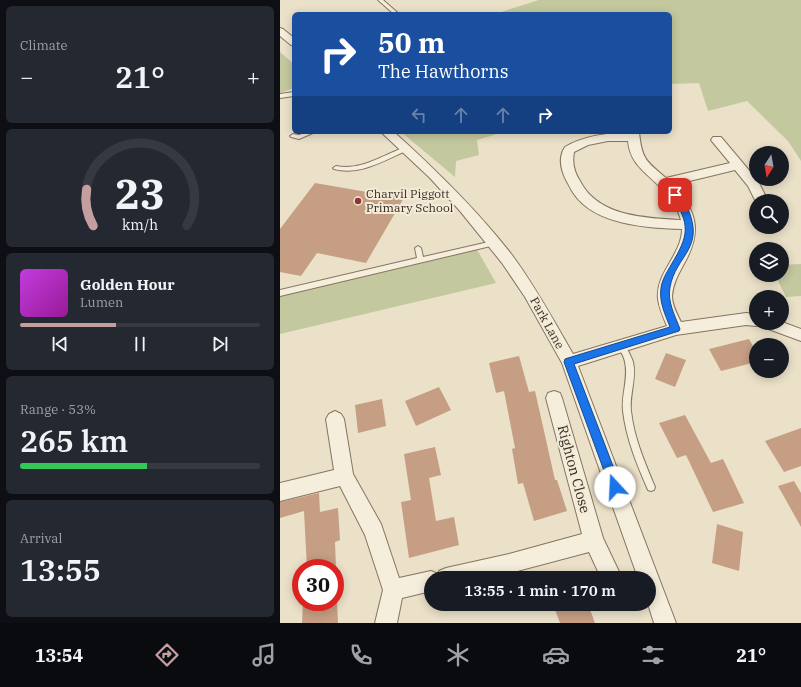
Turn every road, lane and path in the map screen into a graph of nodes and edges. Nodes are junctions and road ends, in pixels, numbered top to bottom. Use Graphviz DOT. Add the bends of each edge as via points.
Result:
graph roads {
  1 [pos="380,0"];
  2 [pos="395,12"];
  3 [pos="280,31"];
  4 [pos="292,41"];
  5 [pos="292,94"];
  6 [pos="280,96"];
  7 [pos="307,134"];
  8 [pos="389,134"];
  9 [pos="633,135"];
  10 [pos="293,136"];
  11 [pos="717,140"];
  12 [pos="406,149"];
  13 [pos="738,165"];
  14 [pos="336,168"];
  15 [pos="664,183"];
  16 [pos="759,194"];
  17 [pos="689,225"];
  18 [pos="493,243"];
  19 [pos="418,248"];
  20 [pos="421,260"];
  21 [pos="280,293"];
  22 [pos="749,319"];
  23 [pos="676,329"];
  24 [pos="787,330"];
  25 [pos="801,335"];
  26 [pos="622,345"];
  27 [pos="568,362"];
  28 [pos="554,398"];
  29 [pos="335,419"];
  30 [pos="344,476"];
  31 [pos="651,487"];
  32 [pos="280,492"];
  33 [pos="594,541"];
  34 [pos="478,571"];
  35 [pos="609,571"];
  36 [pos="646,571"];
  37 [pos="424,583"];
  38 [pos="393,590"];
  39 [pos="656,598"];
  40 [pos="386,623"];
  41 [pos="665,623"];
  1 -- 2 [label="lane"];
  3 -- 4 [label="street"];
  5 -- 6 [label="lane"];
  7 -- 10 [label="lane"];
  8 -- 12 [label="street, Park Lane"];
  9 -- 15 [label="street" via="639,161"];
  9 -- 17 [label="street" via="591,140 569,150 567,168 578,192 598,209 618,216 647,223"];
  11 -- 13 [label="street"];
  12 -- 14 [label="lane" via="355,170 344,171"];
  12 -- 18 [label="street, Park Lane" via="465,208"];
  13 -- 15 [label="street"];
  13 -- 16 [label="street"];
  15 -- 17 [label="street" via="682,204"];
  17 -- 23 [label="street" via="687,246 669,276 665,288 666,306"];
  18 -- 20 [label="lane"];
  18 -- 27 [label="street, Park Lane" via="530,293"];
  19 -- 20 [label="lane"];
  20 -- 21 [label="lane"];
  22 -- 23 [label="street"];
  23 -- 26 [label="street"];
  24 -- 25 [label="street"];
  26 -- 27 [label="street"];
  26 -- 31 [label="lane" via="629,362 629,423"];
  27 -- 36 [label="street, Park Lane"];
  28 -- 33 [label="street, Righton Close"];
  29 -- 30 [label="street"];
  30 -- 32 [label="street"];
  30 -- 38 [label="street" via="374,530"];
  33 -- 34 [label="street"];
  33 -- 35 [label="street, Righton Close"];
  37 -- 38 [label="street"];
  38 -- 40 [label="street"];
  39 -- 41 [label="street, Park Lane"];
}
